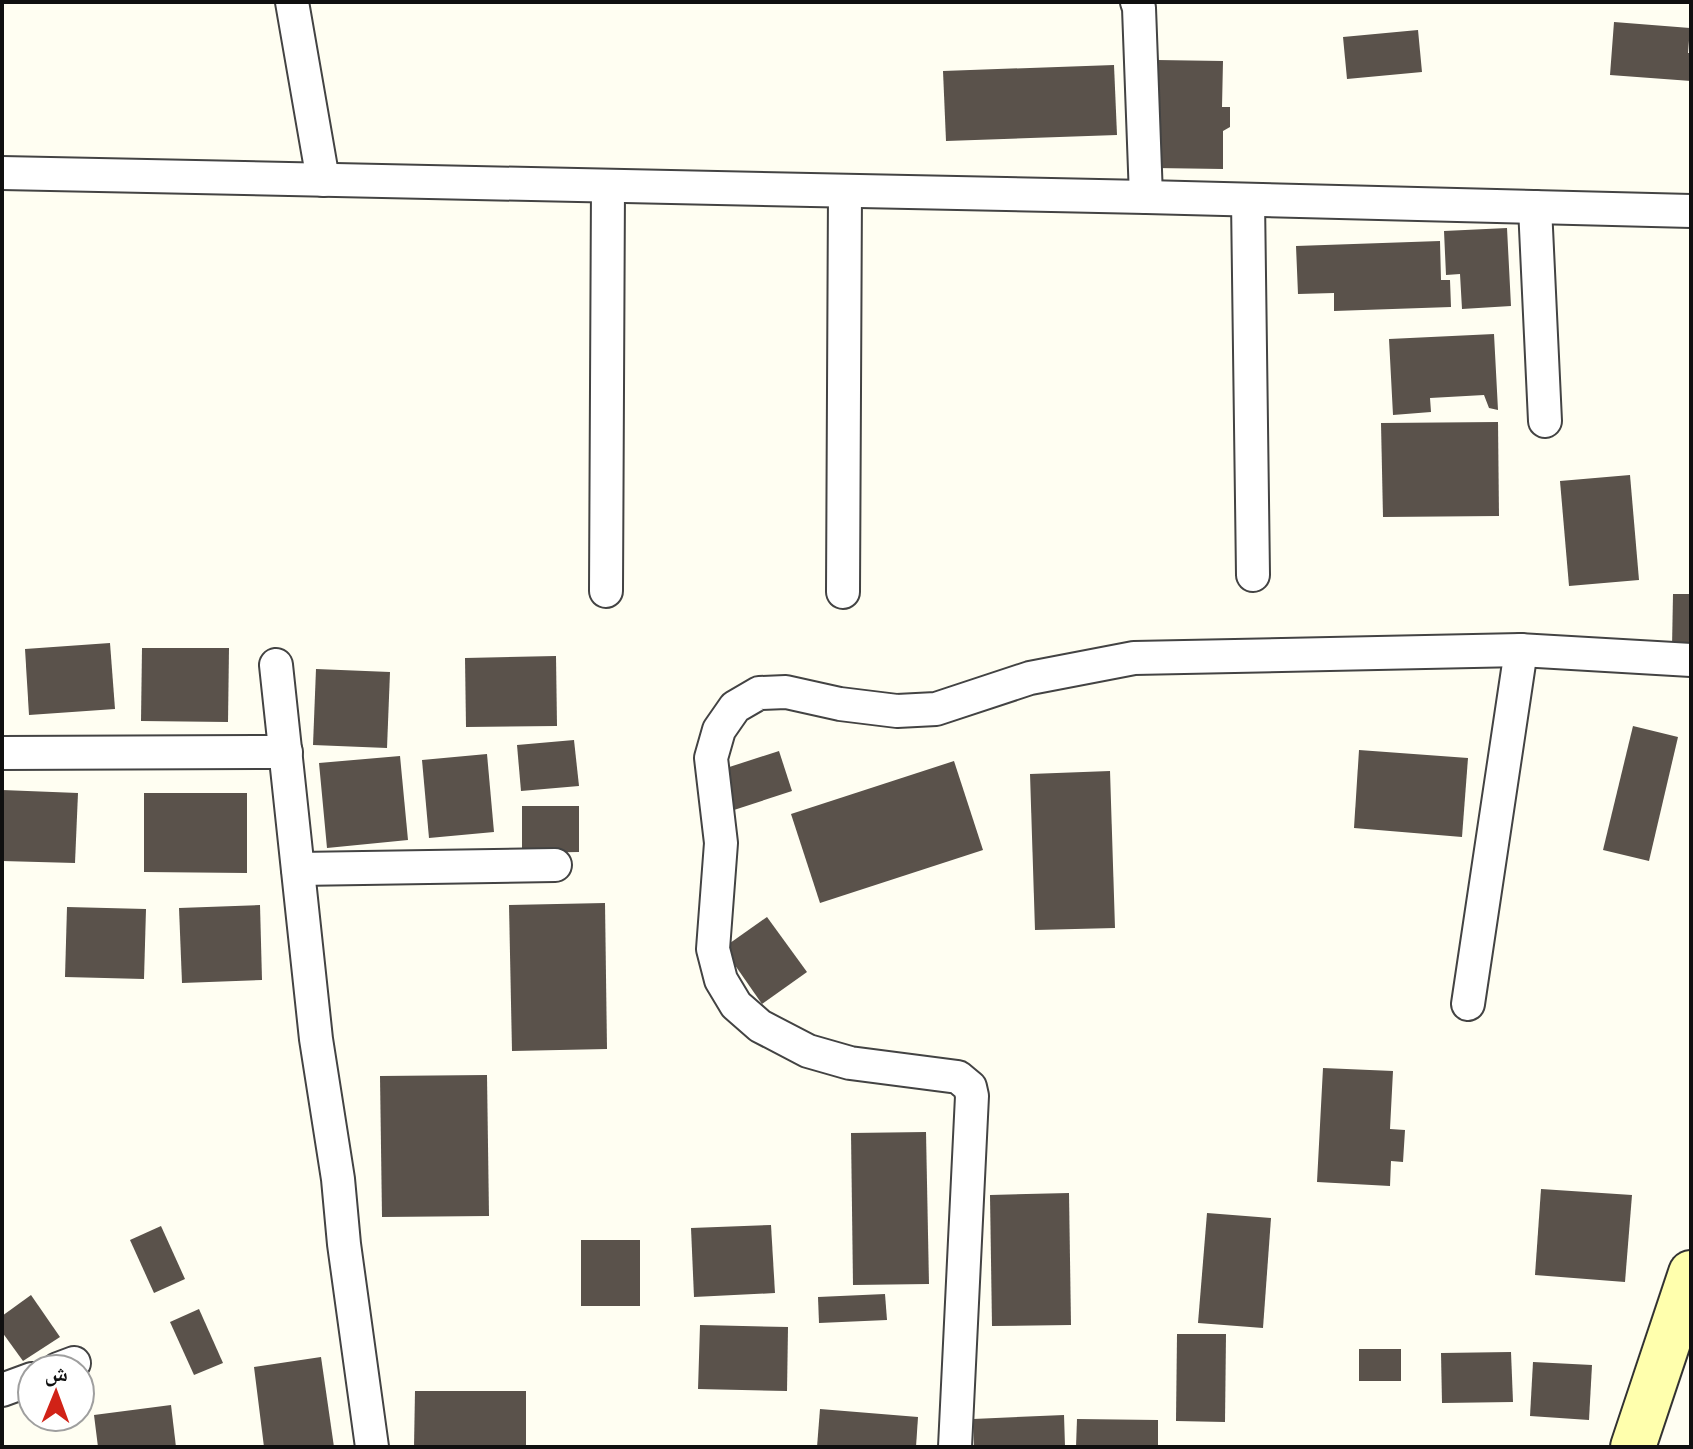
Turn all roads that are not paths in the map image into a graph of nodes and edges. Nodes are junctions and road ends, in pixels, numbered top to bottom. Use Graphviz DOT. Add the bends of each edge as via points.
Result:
graph roads {
  1 [pos="292,2"];
  2 [pos="1137,2"];
  3 [pos="2,173"];
  4 [pos="323,180"];
  5 [pos="608,186"];
  6 [pos="845,191"];
  7 [pos="1146,197"];
  8 [pos="1248,200"];
  9 [pos="1535,207"];
  10 [pos="1691,211"];
  11 [pos="1545,421"];
  12 [pos="1253,575"];
  13 [pos="606,591"];
  14 [pos="843,592"];
  15 [pos="1521,650"];
  16 [pos="1691,660"];
  17 [pos="276,665"];
  18 [pos="286,752"];
  19 [pos="2,753"];
  20 [pos="555,865"];
  21 [pos="298,869"];
  22 [pos="1468,1004"];
  23 [pos="1691,1273"];
  24 [pos="372,1447"];
  25 [pos="955,1447"];
  26 [pos="1633,1447"];
  1 -- 4 [label="street"];
  2 -- 7 [label="street"];
  3 -- 4 [label="street"];
  4 -- 5 [label="street"];
  5 -- 6 [label="street"];
  5 -- 13 [label="street"];
  6 -- 7 [label="street"];
  6 -- 14 [label="street"];
  7 -- 8 [label="street"];
  8 -- 9 [label="street"];
  8 -- 12 [label="street"];
  9 -- 10 [label="street"];
  9 -- 11 [label="street"];
  15 -- 16 [label="street"];
  15 -- 22 [label="street"];
  15 -- 25 [label="street" via="1134,658 1030,678 936,709 897,711 786,692 759,693 735,707 719,730 711,758 721,843 713,949 721,980 736,1005 760,1026 808,1051 850,1063 958,1077 970,1087"];
  17 -- 18 [label="street"];
  18 -- 19 [label="street"];
  18 -- 21 [label="street"];
  20 -- 21 [label="street"];
  21 -- 24 [label="street"];
  23 -- 26 [label="main road"];
}
